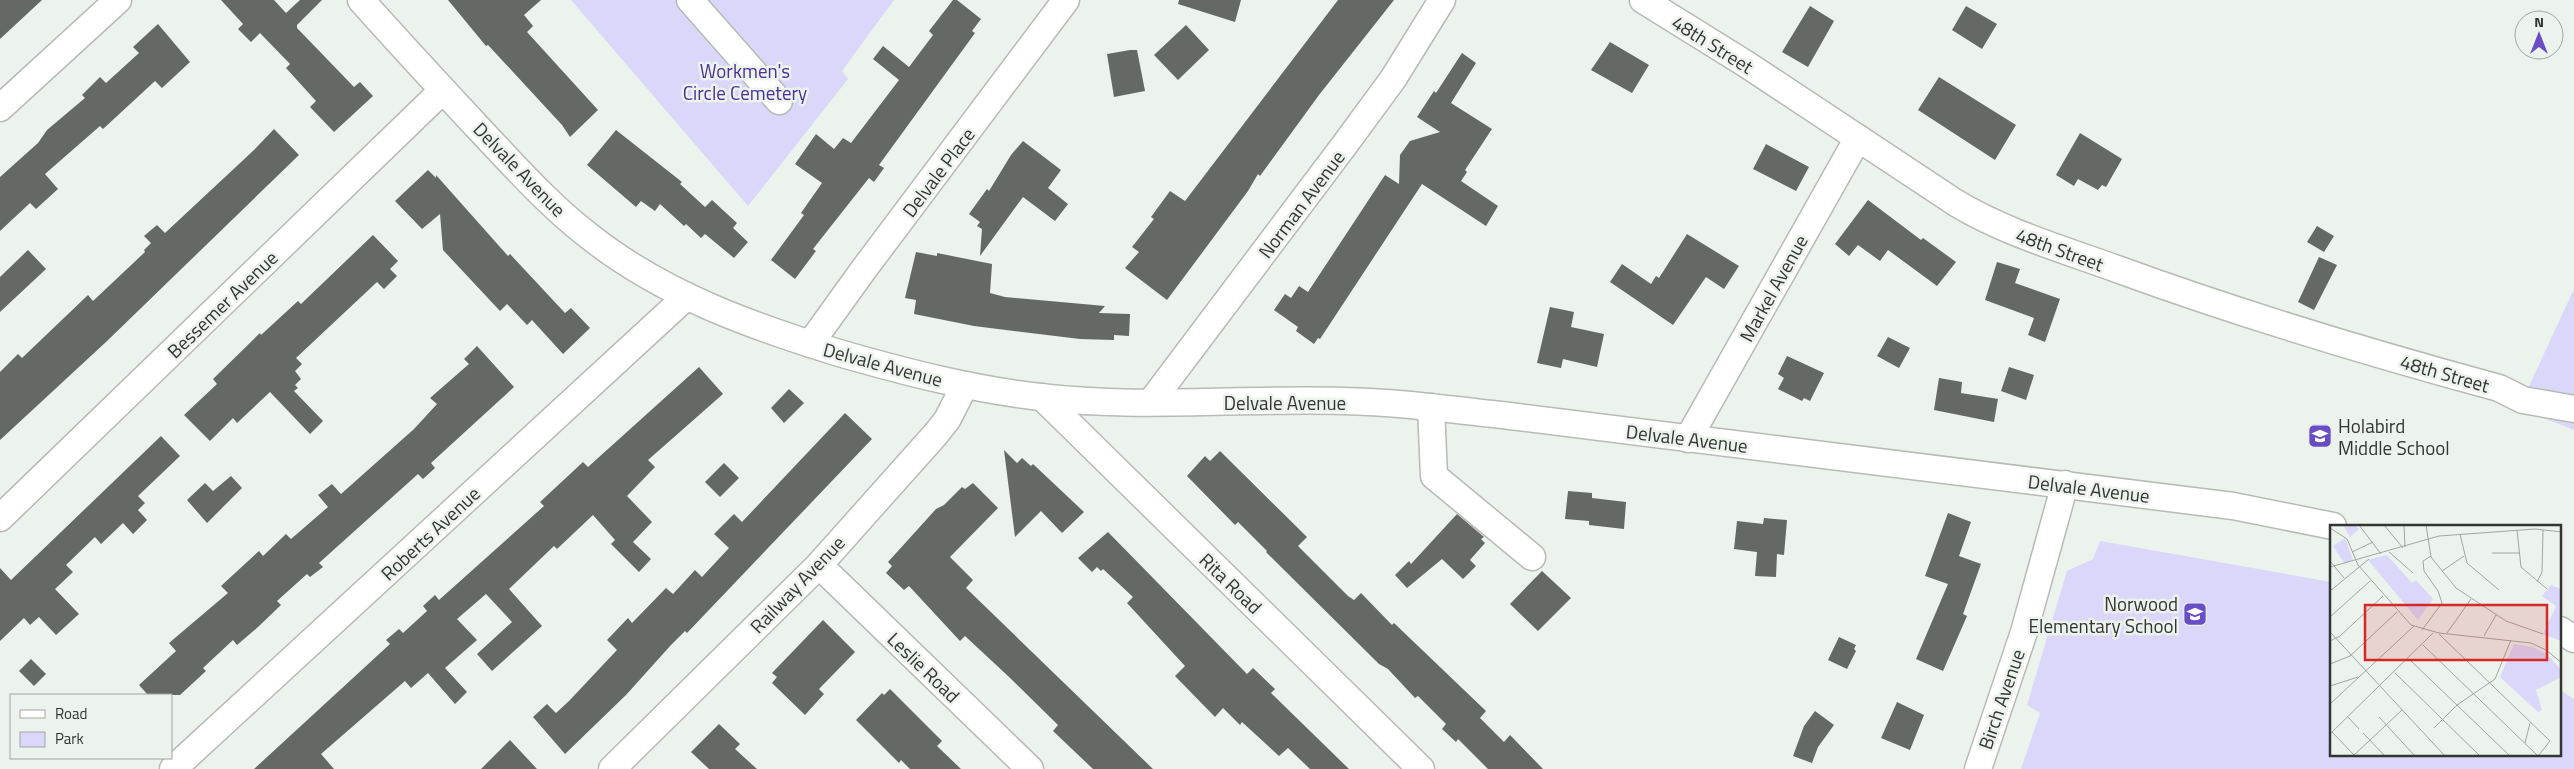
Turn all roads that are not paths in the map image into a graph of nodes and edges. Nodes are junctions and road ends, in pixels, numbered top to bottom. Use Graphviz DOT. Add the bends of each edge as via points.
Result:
graph roads {
  1 [pos="118,0"];
  2 [pos="361,0"];
  3 [pos="690,0"];
  4 [pos="1066,0"];
  5 [pos="1442,0"];
  6 [pos="1643,0"];
  7 [pos="443,90"];
  8 [pos="779,101"];
  9 [pos="0,108"];
  10 [pos="1858,138"];
  11 [pos="687,296"];
  12 [pos="810,344"];
  13 [pos="965,385"];
  14 [pos="1042,397"];
  15 [pos="1151,402"];
  16 [pos="1431,407"];
  17 [pos="2574,409"];
  18 [pos="1688,439"];
  19 [pos="2065,484"];
  20 [pos="0,518"];
  21 [pos="2330,525"];
  22 [pos="1532,557"];
  23 [pos="819,565"];
  24 [pos="2562,631"];
  25 [pos="2574,639"];
  26 [pos="626,765"];
  27 [pos="173,769"];
  28 [pos="1030,769"];
  29 [pos="1421,769"];
  30 [pos="1978,769"];
  1 -- 9 [label="street"];
  2 -- 7 [label="street, Delvale Avenue"];
  3 -- 8 [label="street"];
  4 -- 12 [label="street, Delvale Place"];
  5 -- 15 [label="street, Norman Avenue" via="1346,144"];
  6 -- 10 [label="street, 48th Street"];
  7 -- 11 [label="street, Delvale Avenue" via="567,218 616,256"];
  7 -- 20 [label="street, Bessemer Avenue"];
  10 -- 17 [label="street, 48th Street" via="1988,222 2288,328 2499,388 2523,400"];
  10 -- 18 [label="street, Markel Avenue"];
  11 -- 12 [label="street, Delvale Avenue" via="759,328"];
  11 -- 27 [label="street, Roberts Avenue"];
  12 -- 13 [label="street, Delvale Avenue"];
  13 -- 14 [label="street, Delvale Avenue"];
  13 -- 23 [label="street, Railway Avenue" via="947,420 935,435"];
  14 -- 15 [label="street, Delvale Avenue"];
  14 -- 29 [label="street, Rita Road"];
  15 -- 16 [label="street, Delvale Avenue" via="1344,401"];
  16 -- 18 [label="street, Delvale Avenue"];
  16 -- 22 [label="street" via="1434,476"];
  18 -- 19 [label="street, Delvale Avenue"];
  19 -- 21 [label="street, Delvale Avenue" via="2233,506"];
  19 -- 30 [label="street, Birch Avenue" via="2024,632"];
  23 -- 26 [label="street, Railway Avenue"];
  23 -- 28 [label="street, Leslie Road"];
  24 -- 25 [label="street"];
}
